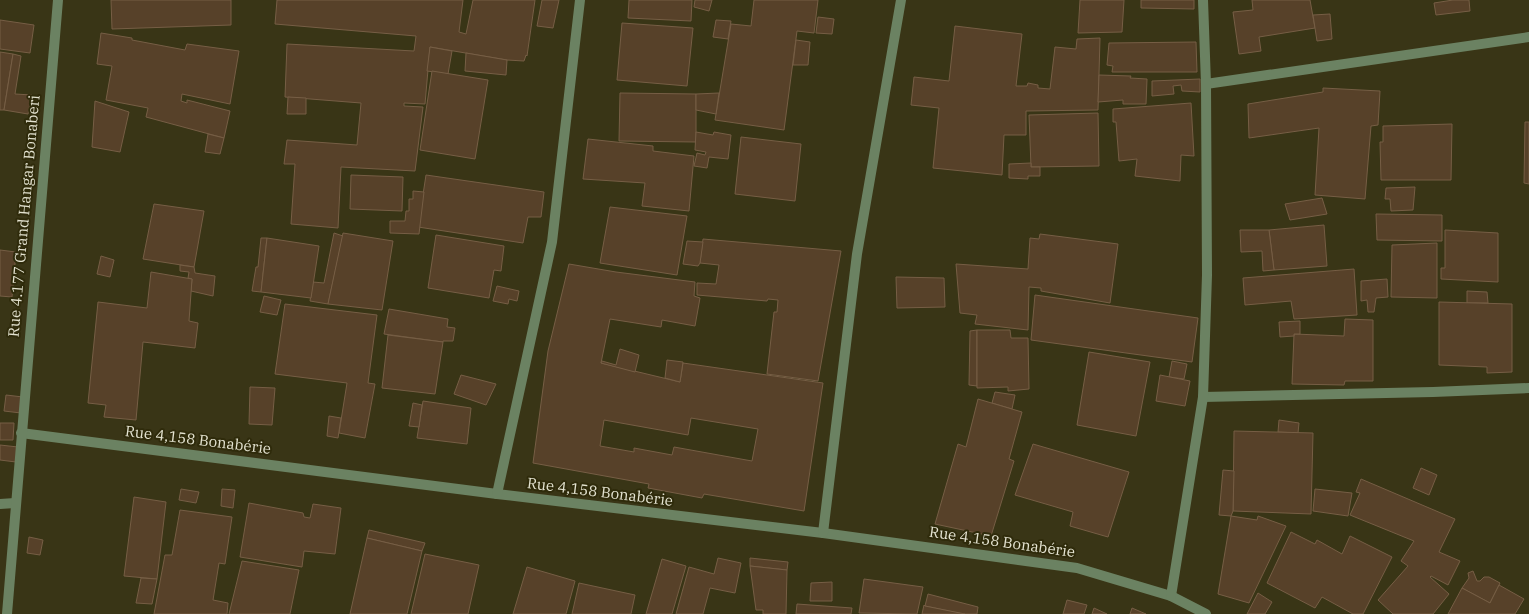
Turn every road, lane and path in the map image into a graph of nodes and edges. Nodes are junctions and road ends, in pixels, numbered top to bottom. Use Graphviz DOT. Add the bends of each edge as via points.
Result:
graph roads {
  1 [pos="58,0"];
  2 [pos="580,0"];
  3 [pos="901,0"];
  4 [pos="1203,0"];
  5 [pos="1529,37"];
  6 [pos="1206,84"];
  7 [pos="1529,388"];
  8 [pos="1203,397"];
  9 [pos="21,432"];
  10 [pos="497,494"];
  11 [pos="15,503"];
  12 [pos="0,504"];
  13 [pos="823,533"];
  14 [pos="1171,596"];
  15 [pos="7,614"];
  16 [pos="1206,614"];
  1 -- 9 [label="street, Rue 4.177 Grand Hangar Bonaberi"];
  2 -- 10 [label="street" via="552,242"];
  3 -- 13 [label="street" via="857,254"];
  4 -- 6 [label="street"];
  5 -- 6 [label="street"];
  6 -- 8 [label="street" via="1208,275"];
  7 -- 8 [label="street"];
  8 -- 14 [label="street"];
  9 -- 10 [label="street, Rue 4,158 Bonabérie"];
  9 -- 11 [label="street, Rue 4.177 Grand Hangar Bonaberi"];
  10 -- 13 [label="street, Rue 4,158 Bonabérie"];
  11 -- 12 [label="street"];
  11 -- 15 [label="street, Rue 4.177 Grand Hangar Bonaberi"];
  13 -- 14 [label="street, Rue 4,158 Bonabérie" via="1078,568"];
  14 -- 16 [label="street, Rue 4,158 Bonabérie"];
}
